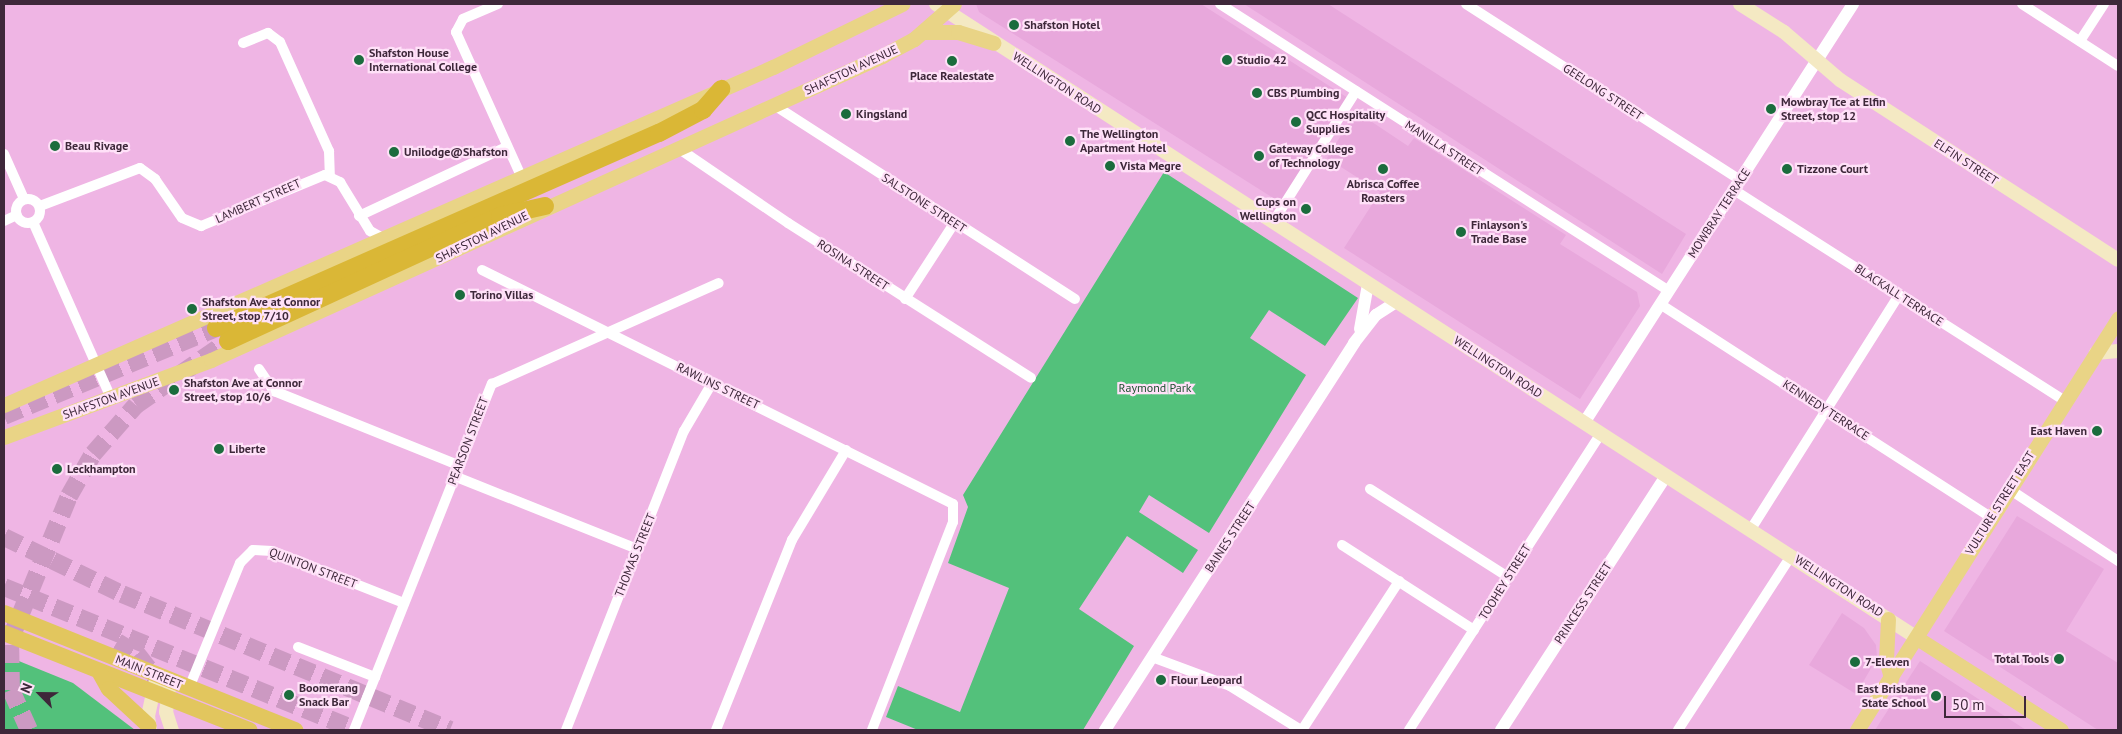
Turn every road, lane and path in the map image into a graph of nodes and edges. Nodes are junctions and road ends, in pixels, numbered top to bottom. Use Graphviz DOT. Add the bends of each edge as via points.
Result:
graph roads {
  1 [pos="498,4"];
  2 [pos="902,4"];
  3 [pos="1220,4"];
  4 [pos="1466,4"];
  5 [pos="1740,4"];
  6 [pos="1853,4"];
  7 [pos="2022,4"];
  8 [pos="2104,4"];
  9 [pos="946,6"];
  10 [pos="889,8"];
  11 [pos="923,32"];
  12 [pos="2080,41"];
  13 [pos="243,43"];
  14 [pos="993,43"];
  15 [pos="1816,61"];
  16 [pos="2118,66"];
  17 [pos="721,89"];
  18 [pos="1356,91"];
  19 [pos="774,105"];
  20 [pos="506,147"];
  21 [pos="678,148"];
  22 [pos="4,154"];
  23 [pos="330,176"];
  24 [pos="521,176"];
  25 [pos="1737,185"];
  26 [pos="24,199"];
  27 [pos="40,206"];
  28 [pos="545,206"];
  29 [pos="17,215"];
  30 [pos="359,216"];
  31 [pos="4,221"];
  32 [pos="33,222"];
  33 [pos="955,222"];
  34 [pos="1273,222"];
  35 [pos="383,238"];
  36 [pos="2118,260"];
  37 [pos="482,270"];
  38 [pos="720,282"];
  39 [pos="1368,284"];
  40 [pos="1669,291"];
  41 [pos="1899,295"];
  42 [pos="905,299"];
  43 [pos="1075,299"];
  44 [pos="1396,302"];
  45 [pos="1660,304"];
  46 [pos="2118,318"];
  47 [pos="216,328"];
  48 [pos="608,332"];
  49 [pos="228,341"];
  50 [pos="1354,343"];
  51 [pos="2118,351"];
  52 [pos="2096,353"];
  53 [pos="97,364"];
  54 [pos="259,369"];
  55 [pos="1031,378"];
  56 [pos="712,383"];
  57 [pos="110,396"];
  58 [pos="2065,401"];
  59 [pos="4,405"];
  60 [pos="1826,410"];
  61 [pos="1584,423"];
  62 [pos="1601,434"];
  63 [pos="4,437"];
  64 [pos="846,450"];
  65 [pos="458,465"];
  66 [pos="454,476"];
  67 [pos="1666,476"];
  68 [pos="1370,489"];
  69 [pos="2009,489"];
  70 [pos="1991,517"];
  71 [pos="1751,529"];
  72 [pos="1342,544"];
  73 [pos="637,549"];
  74 [pos="1791,556"];
  75 [pos="2118,561"];
  76 [pos="1508,577"];
  77 [pos="1399,581"];
  78 [pos="404,604"];
  79 [pos="4,613"];
  80 [pos="1888,618"];
  81 [pos="1474,630"];
  82 [pos="4,633"];
  83 [pos="1917,638"];
  84 [pos="298,647"];
  85 [pos="1152,657"];
  86 [pos="100,673"];
  87 [pos="375,677"];
  88 [pos="163,678"];
  89 [pos="1891,678"];
  90 [pos="189,688"];
  91 [pos="159,696"];
  92 [pos="150,728"];
  93 [pos="172,730"];
  94 [pos="249,730"];
  95 [pos="295,730"];
  96 [pos="354,730"];
  97 [pos="566,730"];
  98 [pos="716,730"];
  99 [pos="872,730"];
  100 [pos="1105,730"];
  101 [pos="1302,730"];
  102 [pos="1409,730"];
  103 [pos="1501,730"];
  104 [pos="1678,730"];
  105 [pos="1857,730"];
  106 [pos="2061,730"];
  1 -- 20 [label="street" via="463,19 456,32"];
  2 -- 10 [label="main road"];
  3 -- 18 [label="street, MANILLA STREET"];
  4 -- 25 [label="street, GEELONG STREET"];
  5 -- 15 [label="main road, ELFIN STREET" via="1784,32"];
  6 -- 15 [label="street, MOWBRAY TERRACE"];
  7 -- 12 [label="street"];
  8 -- 12 [label="street"];
  9 -- 11 [label="main road, SHAFSTON AVENUE"];
  9 -- 14 [label="main road, WELLINGTON ROAD"];
  10 -- 17 [label="main road"];
  11 -- 14 [label="main road" via="958,32"];
  11 -- 19 [label="main road, SHAFSTON AVENUE" via="882,56"];
  12 -- 16 [label="street"];
  13 -- 23 [label="street" via="268,33 280,42 329,151"];
  14 -- 34 [label="main road, WELLINGTON ROAD"];
  15 -- 25 [label="street, MOWBRAY TERRACE"];
  15 -- 36 [label="main road, ELFIN STREET"];
  17 -- 24 [label="main road"];
  17 -- 47 [label="highway" via="703,110 659,133"];
  18 -- 34 [label="street"];
  18 -- 40 [label="street, MANILLA STREET"];
  19 -- 21 [label="main road, SHAFSTON AVENUE"];
  19 -- 33 [label="street, SALSTONE STREET"];
  20 -- 24 [label="street"];
  20 -- 30 [label="street"];
  21 -- 28 [label="main road, SHAFSTON AVENUE"];
  21 -- 42 [label="street, ROSINA STREET"];
  22 -- 26 [label="street"];
  23 -- 27 [label="street, LAMBERT STREET" via="313,177 201,226 182,218 155,179 140,168"];
  23 -- 30 [label="street" via="342,184"];
  24 -- 35 [label="main road"];
  25 -- 40 [label="street, MOWBRAY TERRACE"];
  25 -- 41 [label="street, BLACKALL TERRACE"];
  26 -- 27 [label="street" via="33,200"];
  26 -- 29 [label="street"];
  27 -- 32 [label="street"];
  28 -- 49 [label="highway" via="500,216"];
  28 -- 57 [label="main road, SHAFSTON AVENUE" via="233,350"];
  29 -- 31 [label="street"];
  29 -- 32 [label="street" via="24,222"];
  30 -- 35 [label="street" via="370,231"];
  32 -- 53 [label="street"];
  33 -- 42 [label="street"];
  33 -- 43 [label="street, SALSTONE STREET"];
  34 -- 39 [label="main road, WELLINGTON ROAD"];
  35 -- 53 [label="main road"];
  37 -- 48 [label="street, RAWLINS STREET"];
  38 -- 48 [label="street, PEARSON STREET"];
  39 -- 44 [label="main road, WELLINGTON ROAD"];
  39 -- 50 [label="street, BAINES STREET" via="1367,308"];
  40 -- 45 [label="street, MOWBRAY TERRACE"];
  41 -- 58 [label="street, BLACKALL TERRACE"];
  41 -- 60 [label="street"];
  42 -- 55 [label="street, ROSINA STREET"];
  44 -- 50 [label="street, BAINES STREET" via="1376,315"];
  44 -- 61 [label="main road, WELLINGTON ROAD"];
  45 -- 60 [label="street, KENNEDY TERRACE"];
  45 -- 61 [label="street, MOWBRAY TERRACE"];
  46 -- 52 [label="main road, VULTURE STREET EAST"];
  48 -- 56 [label="street, RAWLINS STREET"];
  48 -- 65 [label="street, PEARSON STREET" via="492,384"];
  50 -- 85 [label="street, BAINES STREET"];
  51 -- 52 [label="main road"];
  52 -- 58 [label="main road, VULTURE STREET EAST"];
  53 -- 57 [label="street"];
  53 -- 59 [label="main road"];
  54 -- 65 [label="street" via="274,391"];
  56 -- 64 [label="street, RAWLINS STREET"];
  56 -- 73 [label="street, THOMAS STREET" via="684,431"];
  57 -- 63 [label="main road, SHAFSTON AVENUE"];
  58 -- 69 [label="main road, VULTURE STREET EAST"];
  60 -- 70 [label="street, KENNEDY TERRACE"];
  60 -- 71 [label="street"];
  61 -- 62 [label="main road, WELLINGTON ROAD"];
  62 -- 67 [label="main road, WELLINGTON ROAD"];
  62 -- 76 [label="street, TOOHEY STREET"];
  64 -- 98 [label="street" via="792,540"];
  64 -- 99 [label="street, RAWLINS STREET" via="953,504 953,522"];
  65 -- 66 [label="street, PEARSON STREET"];
  66 -- 73 [label="street"];
  66 -- 78 [label="street, PEARSON STREET"];
  67 -- 71 [label="main road, WELLINGTON ROAD"];
  67 -- 103 [label="street, PRINCESS STREET"];
  68 -- 76 [label="street"];
  69 -- 70 [label="main road, VULTURE STREET EAST"];
  69 -- 75 [label="street"];
  70 -- 83 [label="main road, VULTURE STREET EAST"];
  71 -- 74 [label="main road, WELLINGTON ROAD"];
  72 -- 77 [label="street"];
  73 -- 97 [label="street, THOMAS STREET"];
  74 -- 80 [label="main road, WELLINGTON ROAD"];
  74 -- 104 [label="street"];
  76 -- 81 [label="street, TOOHEY STREET"];
  77 -- 81 [label="street"];
  77 -- 101 [label="street"];
  78 -- 87 [label="street, PEARSON STREET"];
  78 -- 90 [label="street, QUINTON STREET" via="272,551 253,550 240,563"];
  79 -- 88 [label="highway, MAIN STREET"];
  80 -- 83 [label="main road, WELLINGTON ROAD"];
  80 -- 89 [label="main road" via="1886,660"];
  81 -- 102 [label="street, TOOHEY STREET"];
  82 -- 86 [label="highway, MAIN STREET"];
  83 -- 89 [label="main road, VULTURE STREET EAST"];
  83 -- 106 [label="main road, WELLINGTON ROAD"];
  84 -- 87 [label="street"];
  85 -- 100 [label="street, BAINES STREET"];
  85 -- 101 [label="street" via="1230,686"];
  86 -- 91 [label="highway, MAIN STREET"];
  86 -- 92 [label="highway" via="109,689"];
  87 -- 96 [label="street, PEARSON STREET"];
  88 -- 90 [label="highway, MAIN STREET"];
  88 -- 91 [label="main road"];
  89 -- 105 [label="main road, VULTURE STREET EAST"];
  90 -- 95 [label="highway, MAIN STREET"];
  91 -- 92 [label="main road"];
  91 -- 93 [label="main road"];
  91 -- 94 [label="highway, MAIN STREET"];
}
